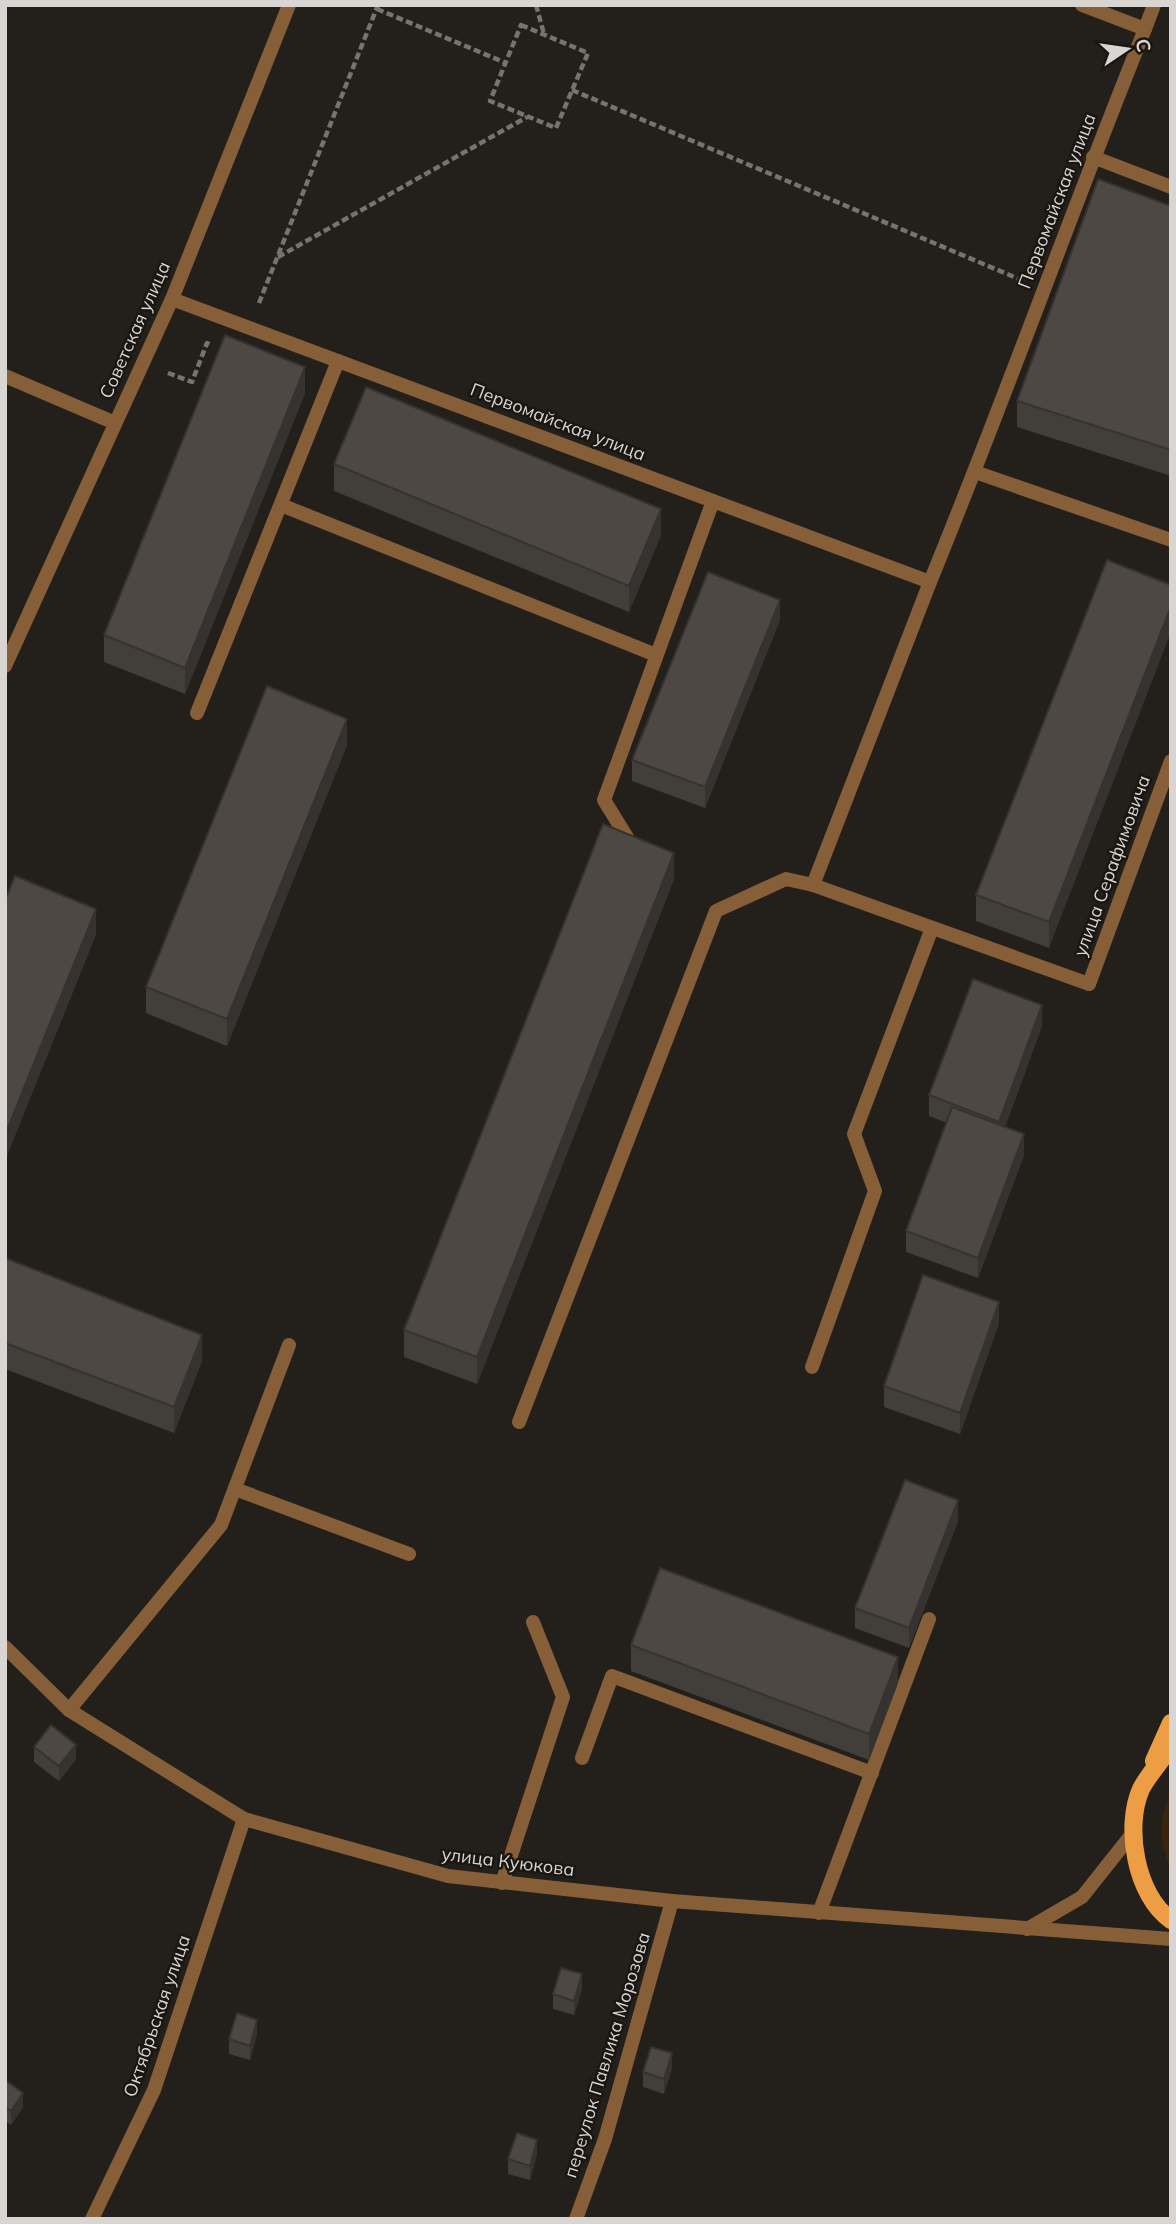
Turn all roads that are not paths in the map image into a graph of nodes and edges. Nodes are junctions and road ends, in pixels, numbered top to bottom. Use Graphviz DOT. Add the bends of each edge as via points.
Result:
graph roads {
  1 [pos="289,5"];
  2 [pos="1082,5"];
  3 [pos="1154,5"];
  4 [pos="1145,29"];
  5 [pos="1093,157"];
  6 [pos="1171,187"];
  7 [pos="172,299"];
  8 [pos="338,361"];
  9 [pos="5,376"];
  10 [pos="115,423"];
  11 [pos="975,472"];
  12 [pos="713,501"];
  13 [pos="281,505"];
  14 [pos="1171,540"];
  15 [pos="930,582"];
  16 [pos="656,655"];
  17 [pos="5,666"];
  18 [pos="197,713"];
  19 [pos="1171,761"];
  20 [pos="628,839"];
  21 [pos="813,885"];
  22 [pos="932,928"];
  23 [pos="289,1345"];
  24 [pos="812,1367"];
  25 [pos="519,1422"];
  26 [pos="235,1489"];
  27 [pos="409,1554"];
  28 [pos="929,1619"];
  29 [pos="533,1622"];
  30 [pos="5,1647"];
  31 [pos="69,1710"];
  32 [pos="1171,1723"];
  33 [pos="1171,1751"];
  34 [pos="583,1758"];
  35 [pos="872,1773"];
  36 [pos="1141,1790"];
  37 [pos="244,1819"];
  38 [pos="1132,1834"];
  39 [pos="502,1882"];
  40 [pos="672,1901"];
  41 [pos="819,1913"];
  42 [pos="1171,1920"];
  43 [pos="1026,1930"];
  44 [pos="1171,1939"];
  45 [pos="92,2219"];
  46 [pos="576,2219"];
  1 -- 7 [label="street, Советская улица"];
  2 -- 4 [label="street"];
  3 -- 4 [label="street, Первомайская улица"];
  4 -- 5 [label="street, Первомайская улица"];
  5 -- 6 [label="street"];
  5 -- 11 [label="street, Первомайская улица"];
  7 -- 8 [label="street, Первомайская улица"];
  7 -- 10 [label="street, Советская улица"];
  8 -- 12 [label="street, Первомайская улица"];
  8 -- 13 [label="street"];
  9 -- 10 [label="street"];
  10 -- 17 [label="street, Советская улица"];
  11 -- 14 [label="street"];
  11 -- 15 [label="street, Первомайская улица"];
  12 -- 15 [label="street, Первомайская улица"];
  12 -- 16 [label="street"];
  13 -- 16 [label="street"];
  13 -- 18 [label="street"];
  15 -- 21 [label="street, Первомайская улица"];
  16 -- 20 [label="street" via="604,800"];
  19 -- 22 [label="street, улица Серафимовича" via="1089,984"];
  21 -- 22 [label="street"];
  21 -- 25 [label="street" via="786,879 716,911"];
  22 -- 24 [label="street" via="854,1134 876,1191"];
  23 -- 26 [label="street"];
  26 -- 27 [label="street"];
  26 -- 31 [label="street" via="221,1525"];
  28 -- 35 [label="street"];
  29 -- 39 [label="street" via="563,1697"];
  30 -- 31 [label="street, улица Куюкова"];
  31 -- 37 [label="street, улица Куюкова"];
  32 -- 36 [label="main road"];
  33 -- 36 [label="main road"];
  34 -- 35 [label="street" via="612,1676"];
  35 -- 41 [label="street"];
  36 -- 38 [label="main road"];
  37 -- 39 [label="street, улица Куюкова" via="448,1877"];
  37 -- 45 [label="street, Октябрьская улица" via="154,2090"];
  38 -- 42 [label="main road" via="1140,1878"];
  38 -- 43 [label="street" via="1082,1897"];
  39 -- 40 [label="street, улица Куюкова"];
  40 -- 41 [label="street, улица Куюкова"];
  40 -- 46 [label="street, переулок Павлика Морозова" via="605,2139"];
  41 -- 43 [label="street, улица Куюкова"];
  43 -- 44 [label="street, улица Куюкова"];
}
